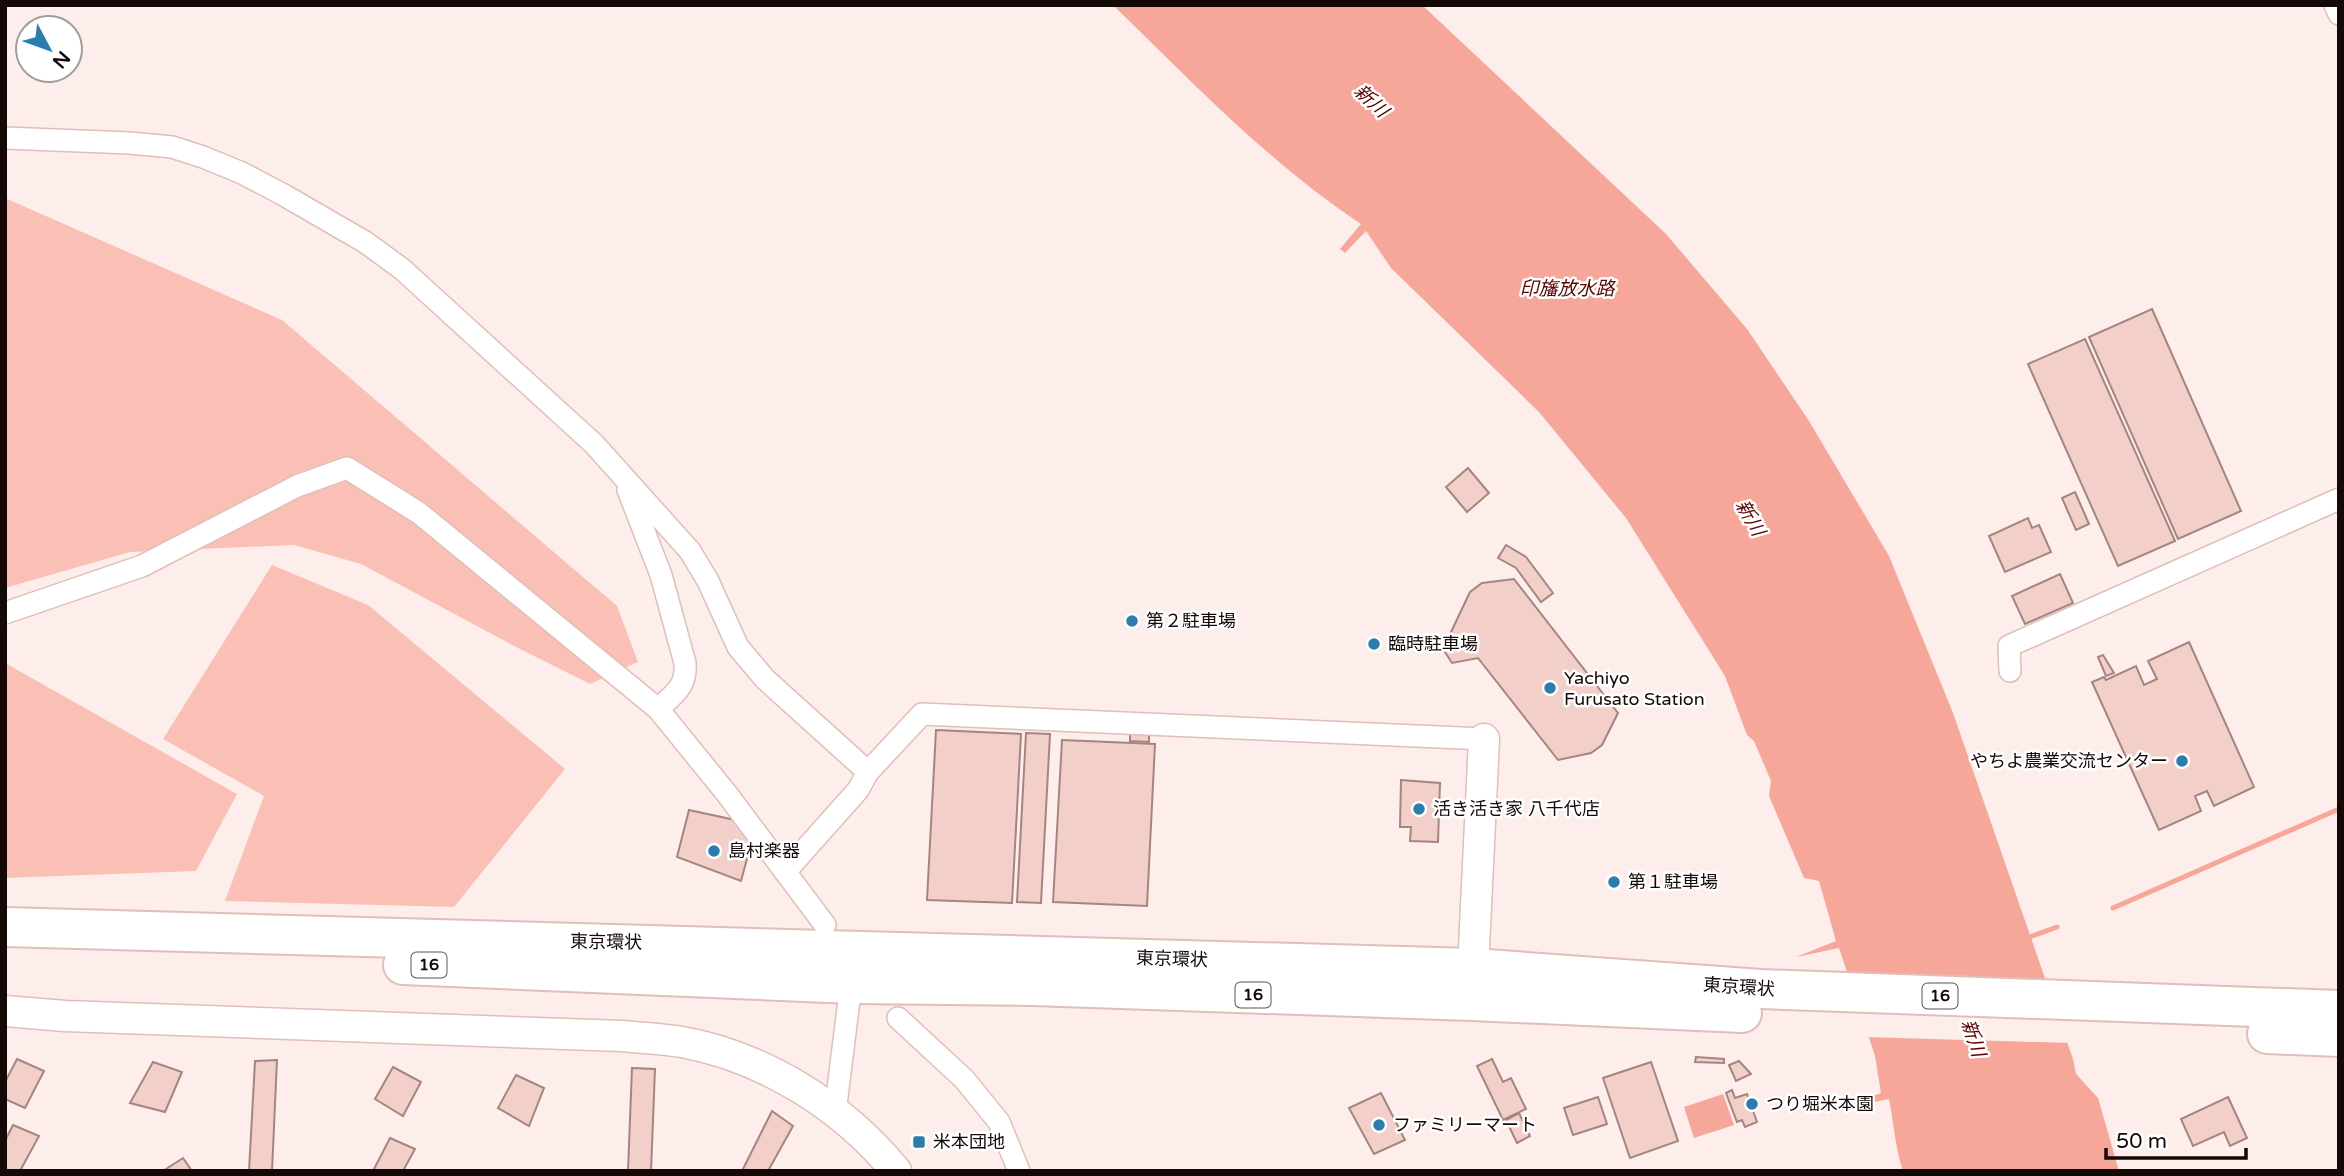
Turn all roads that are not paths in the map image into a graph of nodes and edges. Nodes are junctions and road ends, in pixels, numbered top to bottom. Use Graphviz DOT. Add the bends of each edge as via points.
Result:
graph roads {
  1 [pos="2336,5"];
  2 [pos="2339,13"];
  3 [pos="5,138"];
  4 [pos="621,475"];
  5 [pos="2339,499"];
  6 [pos="5,613"];
  7 [pos="2010,671"];
  8 [pos="658,709"];
  9 [pos="1485,739"];
  10 [pos="868,772"];
  11 [pos="785,872"];
  12 [pos="825,925"];
  13 [pos="5,927"];
  14 [pos="5,950"];
  15 [pos="853,967"];
  16 [pos="1472,984"];
  17 [pos="2339,1010"];
  18 [pos="5,1012"];
  19 [pos="2122,1015"];
  20 [pos="898,1018"];
  21 [pos="2339,1037"];
  22 [pos="835,1113"];
  23 [pos="896,1171"];
  24 [pos="1019,1171"];
  1 -- 2 [label="street"];
  3 -- 4 [label="street" via="172,147 242,173 282,194 402,269 594,444"];
  4 -- 8 [label="street" via="661,575 685,663 687,677 682,686"];
  4 -- 10 [label="street" via="690,551 738,647 765,679"];
  5 -- 7 [label="street" via="2009,646"];
  6 -- 8 [label="street" via="142,566 297,486 346,468 419,513"];
  8 -- 11 [label="street"];
  9 -- 10 [label="street" via="922,714"];
  9 -- 16 [label="street"];
  10 -- 11 [label="street" via="858,790"];
  11 -- 12 [label="street"];
  13 -- 15 [label="highway, 東京環状 / 16"];
  14 -- 15 [label="highway, 東京環状 / 16" via="556,970"];
  15 -- 16 [label="highway, 東京環状 / 16" via="1033,986"];
  15 -- 22 [label="street"];
  16 -- 19 [label="highway, 東京環状 / 16"];
  17 -- 19 [label="highway, 東京環状 / 16"];
  18 -- 22 [label="street" via="681,1042 769,1071"];
  19 -- 21 [label="highway, 東京環状 / 16"];
  20 -- 24 [label="street" via="964,1079 999,1122"];
  22 -- 23 [label="street"];
}
